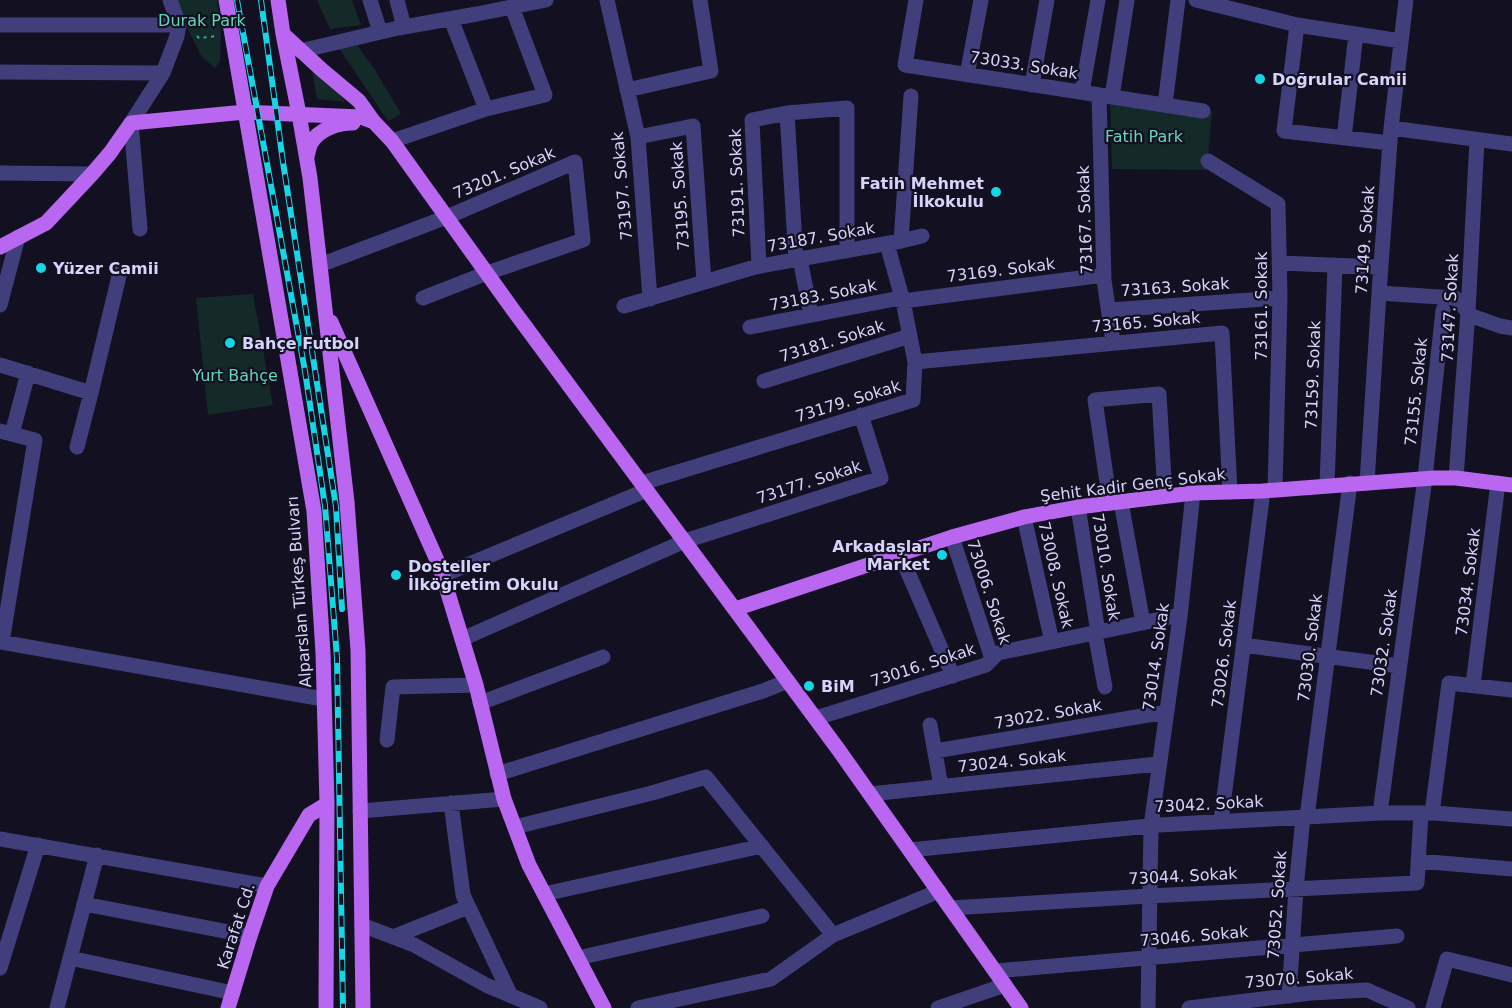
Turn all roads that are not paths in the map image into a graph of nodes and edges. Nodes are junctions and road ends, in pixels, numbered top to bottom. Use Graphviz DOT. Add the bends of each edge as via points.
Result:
graph roads {
  1 [pos="170,0"];
  2 [pos="226,0"];
  3 [pos="278,0"];
  4 [pos="370,0"];
  5 [pos="397,0"];
  6 [pos="546,0"];
  7 [pos="607,0"];
  8 [pos="700,0"];
  9 [pos="916,0"];
  10 [pos="981,0"];
  11 [pos="1047,0"];
  12 [pos="1098,0"];
  13 [pos="1127,0"];
  14 [pos="1178,0"];
  15 [pos="1200,0"];
  16 [pos="1406,0"];
  17 [pos="482,7"];
  18 [pos="512,7"];
  19 [pos="450,19"];
  20 [pos="0,25"];
  21 [pos="179,25"];
  22 [pos="1297,25"];
  23 [pos="404,27"];
  24 [pos="380,32"];
  25 [pos="283,34"];
  26 [pos="1356,34"];
  27 [pos="1401,41"];
  28 [pos="300,51"];
  29 [pos="0,72"];
  30 [pos="163,73"];
  31 [pos="967,75"];
  32 [pos="1032,85"];
  33 [pos="627,90"];
  34 [pos="1082,92"];
  35 [pos="911,96"];
  36 [pos="1106,96"];
  37 [pos="1165,105"];
  38 [pos="486,110"];
  39 [pos="1203,111"];
  40 [pos="245,112"];
  41 [pos="787,113"];
  42 [pos="299,114"];
  43 [pos="374,122"];
  44 [pos="131,123"];
  45 [pos="1390,135"];
  46 [pos="638,136"];
  47 [pos="1344,138"];
  48 [pos="1477,140"];
  49 [pos="392,141"];
  50 [pos="1512,144"];
  51 [pos="307,157"];
  52 [pos="1209,161"];
  53 [pos="0,173"];
  54 [pos="92,174"];
  55 [pos="447,217"];
  56 [pos="140,229"];
  57 [pos="922,236"];
  58 [pos="18,237"];
  59 [pos="894,242"];
  60 [pos="0,246"];
  61 [pos="847,251"];
  62 [pos="798,259"];
  63 [pos="1279,263"];
  64 [pos="320,265"];
  65 [pos="1335,265"];
  66 [pos="759,266"];
  67 [pos="1380,267"];
  68 [pos="120,272"];
  69 [pos="487,273"];
  70 [pos="1104,275"];
  71 [pos="704,282"];
  72 [pos="1378,293"];
  73 [pos="423,298"];
  74 [pos="1280,298"];
  75 [pos="650,299"];
  76 [pos="903,301"];
  77 [pos="0,305"];
  78 [pos="624,306"];
  79 [pos="325,309"];
  80 [pos="1108,310"];
  81 [pos="1443,310"];
  82 [pos="1468,312"];
  83 [pos="811,315"];
  84 [pos="750,327"];
  85 [pos="1512,328"];
  86 [pos="910,336"];
  87 [pos="1113,342"];
  88 [pos="915,362"];
  89 [pos="0,365"];
  90 [pos="28,374"];
  91 [pos="764,381"];
  92 [pos="92,393"];
  93 [pos="861,416"];
  94 [pos="6,433"];
  95 [pos="76,447"];
  96 [pos="1425,478"];
  97 [pos="1456,478"];
  98 [pos="1350,483"];
  99 [pos="1367,483"];
  100 [pos="1505,484"];
  101 [pos="644,486"];
  102 [pos="1327,486"];
  103 [pos="1269,490"];
  104 [pos="1230,492"];
  105 [pos="1193,493"];
  106 [pos="1165,496"];
  107 [pos="1116,502"];
  108 [pos="1078,507"];
  109 [pos="1024,517"];
  110 [pos="952,537"];
  111 [pos="685,541"];
  112 [pos="900,554"];
  113 [pos="442,576"];
  114 [pos="735,609"];
  115 [pos="1180,615"];
  116 [pos="1143,623"];
  117 [pos="1096,633"];
  118 [pos="462,639"];
  119 [pos="1,642"];
  120 [pos="1052,642"];
  121 [pos="1243,645"];
  122 [pos="603,657"];
  123 [pos="1327,657"];
  124 [pos="992,659"];
  125 [pos="1399,666"];
  126 [pos="953,676"];
  127 [pos="788,681"];
  128 [pos="476,685"];
  129 [pos="1473,685"];
  130 [pos="1105,687"];
  131 [pos="1512,690"];
  132 [pos="323,699"];
  133 [pos="480,703"];
  134 [pos="1166,712"];
  135 [pos="816,718"];
  136 [pos="930,725"];
  137 [pos="387,740"];
  138 [pos="935,751"];
  139 [pos="1158,764"];
  140 [pos="497,774"];
  141 [pos="941,786"];
  142 [pos="870,794"];
  143 [pos="504,799"];
  144 [pos="451,803"];
  145 [pos="327,804"];
  146 [pos="360,811"];
  147 [pos="1380,813"];
  148 [pos="1426,813"];
  149 [pos="1305,817"];
  150 [pos="1512,819"];
  151 [pos="1221,821"];
  152 [pos="1151,826"];
  153 [pos="515,827"];
  154 [pos="0,839"];
  155 [pos="38,845"];
  156 [pos="762,846"];
  157 [pos="910,850"];
  158 [pos="97,855"];
  159 [pos="1418,861"];
  160 [pos="1512,868"];
  161 [pos="267,886"];
  162 [pos="1296,889"];
  163 [pos="939,891"];
  164 [pos="544,894"];
  165 [pos="1149,896"];
  166 [pos="84,904"];
  167 [pos="468,907"];
  168 [pos="950,908"];
  169 [pos="762,916"];
  170 [pos="362,925"];
  171 [pos="833,935"];
  172 [pos="250,936"];
  173 [pos="1397,936"];
  174 [pos="393,937"];
  175 [pos="1292,945"];
  176 [pos="70,958"];
  177 [pos="578,958"];
  178 [pos="1148,958"];
  179 [pos="0,968"];
  180 [pos="995,971"];
  181 [pos="1512,975"];
  182 [pos="1005,985"];
  183 [pos="233,993"];
  184 [pos="511,996"];
  185 [pos="1289,996"];
  186 [pos="57,1008"];
  187 [pos="228,1008"];
  188 [pos="326,1008"];
  189 [pos="363,1008"];
  190 [pos="540,1008"];
  191 [pos="604,1008"];
  192 [pos="638,1008"];
  193 [pos="938,1008"];
  194 [pos="1021,1008"];
  195 [pos="1148,1008"];
  196 [pos="1189,1008"];
  197 [pos="1408,1008"];
  198 [pos="1433,1008"];
  1 -- 21 [label="street"];
  2 -- 40 [label="main road, Alparslan Türkeş Bulvarı"];
  3 -- 25 [label="main road"];
  4 -- 24 [label="street"];
  5 -- 23 [label="street"];
  6 -- 18 [label="street"];
  7 -- 33 [label="street, 73197. Sokak"];
  8 -- 33 [label="street" via="711,71"];
  9 -- 31 [label="street, 73033. Sokak" via="905,65"];
  10 -- 31 [label="street"];
  11 -- 32 [label="street"];
  12 -- 34 [label="street"];
  13 -- 36 [label="street, 73167. Sokak"];
  14 -- 37 [label="street"];
  15 -- 22 [label="street"];
  16 -- 27 [label="street, 73149. Sokak"];
  17 -- 18 [label="street"];
  17 -- 19 [label="street"];
  18 -- 38 [label="street" via="545,95"];
  19 -- 23 [label="street"];
  19 -- 38 [label="street"];
  20 -- 21 [label="street"];
  21 -- 30 [label="street"];
  22 -- 26 [label="street"];
  22 -- 47 [label="street" via="1284,131"];
  23 -- 24 [label="street"];
  24 -- 28 [label="street"];
  25 -- 28 [label="main road"];
  25 -- 42 [label="main road"];
  26 -- 27 [label="street"];
  26 -- 47 [label="street"];
  27 -- 45 [label="street, 73149. Sokak"];
  28 -- 43 [label="main road" via="359,101"];
  29 -- 30 [label="street"];
  30 -- 44 [label="street"];
  31 -- 32 [label="street, 73033. Sokak"];
  32 -- 34 [label="street, 73033. Sokak"];
  33 -- 46 [label="street, 73197. Sokak"];
  34 -- 36 [label="street, 73033. Sokak"];
  35 -- 59 [label="street, 73179. Sokak"];
  36 -- 37 [label="street, 73033. Sokak"];
  36 -- 70 [label="street, 73167. Sokak"];
  37 -- 39 [label="street, 73033. Sokak"];
  38 -- 49 [label="street"];
  40 -- 42 [label="main road"];
  40 -- 44 [label="main road"];
  40 -- 132 [label="main road, Alparslan Türkeş Bulvarı" via="314,511"];
  41 -- 61 [label="street, 73191. Sokak" via="847,108"];
  41 -- 62 [label="street"];
  41 -- 66 [label="street, 73191. Sokak" via="752,120"];
  42 -- 43 [label="main road" via="361,117"];
  42 -- 51 [label="main road"];
  43 -- 49 [label="main road"];
  43 -- 51 [label="main road" via="344,123 323,131 311,143"];
  44 -- 54 [label="main road"];
  44 -- 56 [label="street"];
  45 -- 47 [label="street"];
  45 -- 48 [label="street"];
  45 -- 67 [label="street, 73149. Sokak"];
  46 -- 71 [label="street, 73195. Sokak" via="693,126"];
  46 -- 75 [label="street, 73197. Sokak"];
  48 -- 50 [label="street"];
  48 -- 82 [label="street, 73147. Sokak"];
  49 -- 55 [label="main road"];
  51 -- 64 [label="main road"];
  52 -- 63 [label="street, 73161. Sokak" via="1278,204"];
  53 -- 54 [label="street"];
  54 -- 58 [label="main road" via="46,223"];
  55 -- 64 [label="street, 73201. Sokak"];
  55 -- 69 [label="main road"];
  55 -- 69 [label="street, 73201. Sokak" via="575,162 583,240"];
  57 -- 59 [label="street, 73187. Sokak"];
  58 -- 60 [label="main road"];
  58 -- 77 [label="street"];
  59 -- 61 [label="street, 73187. Sokak"];
  59 -- 76 [label="street, 73179. Sokak"];
  61 -- 62 [label="street, 73187. Sokak"];
  62 -- 66 [label="street, 73187. Sokak"];
  62 -- 83 [label="street"];
  63 -- 65 [label="street"];
  63 -- 74 [label="street, 73161. Sokak"];
  64 -- 79 [label="main road"];
  65 -- 67 [label="street"];
  65 -- 102 [label="street, 73159. Sokak"];
  66 -- 71 [label="street, 73187. Sokak"];
  67 -- 72 [label="street, 73149. Sokak"];
  68 -- 92 [label="street"];
  69 -- 73 [label="street"];
  69 -- 101 [label="main road"];
  70 -- 76 [label="street, 73169. Sokak"];
  70 -- 80 [label="street, 73167. Sokak"];
  71 -- 75 [label="street, 73187. Sokak"];
  72 -- 82 [label="street" via="1455,298"];
  72 -- 99 [label="street, 73149. Sokak"];
  74 -- 80 [label="street, 73163. Sokak"];
  74 -- 103 [label="street, 73161. Sokak"];
  75 -- 78 [label="street, 73187. Sokak"];
  76 -- 83 [label="street, 73183. Sokak"];
  76 -- 86 [label="street, 73179. Sokak"];
  79 -- 113 [label="main road"];
  79 -- 146 [label="main road" via="358,639"];
  80 -- 87 [label="street, 73167. Sokak"];
  81 -- 96 [label="street, 73155. Sokak"];
  82 -- 85 [label="street"];
  82 -- 97 [label="street, 73147. Sokak"];
  83 -- 84 [label="street, 73183. Sokak"];
  86 -- 88 [label="street, 73179. Sokak"];
  86 -- 91 [label="street, 73181. Sokak"];
  87 -- 88 [label="street, 73165. Sokak"];
  87 -- 104 [label="street, 73165. Sokak" via="1222,333"];
  88 -- 93 [label="street, 73179. Sokak" via="913,400"];
  89 -- 90 [label="street"];
  90 -- 92 [label="street"];
  90 -- 94 [label="street"];
  92 -- 95 [label="street"];
  93 -- 101 [label="street, 73179. Sokak"];
  93 -- 111 [label="street, 73177. Sokak" via="881,477"];
  94 -- 119 [label="street" via="35,440"];
  96 -- 97 [label="main road, Şehit Kadir Genç Sokak"];
  96 -- 99 [label="main road, Şehit Kadir Genç Sokak"];
  96 -- 125 [label="street, 73032. Sokak"];
  97 -- 100 [label="main road, Şehit Kadir Genç Sokak"];
  98 -- 99 [label="main road, Şehit Kadir Genç Sokak"];
  98 -- 102 [label="main road, Şehit Kadir Genç Sokak"];
  98 -- 123 [label="street, 73030. Sokak"];
  100 -- 129 [label="street, 73034. Sokak"];
  101 -- 111 [label="main road"];
  101 -- 113 [label="street, 73179. Sokak"];
  102 -- 103 [label="main road, Şehit Kadir Genç Sokak"];
  103 -- 104 [label="main road, Şehit Kadir Genç Sokak"];
  103 -- 121 [label="street, 73026. Sokak"];
  104 -- 105 [label="main road, Şehit Kadir Genç Sokak"];
  105 -- 106 [label="main road, Şehit Kadir Genç Sokak"];
  105 -- 115 [label="street, 73014. Sokak"];
  106 -- 107 [label="main road, Şehit Kadir Genç Sokak"];
  106 -- 107 [label="street" via="1159,394 1095,400"];
  107 -- 108 [label="main road, Şehit Kadir Genç Sokak"];
  107 -- 116 [label="street"];
  108 -- 109 [label="main road, Şehit Kadir Genç Sokak"];
  108 -- 117 [label="street, 73010. Sokak"];
  109 -- 110 [label="main road, Şehit Kadir Genç Sokak"];
  109 -- 120 [label="street, 73008. Sokak"];
  110 -- 112 [label="main road, Şehit Kadir Genç Sokak"];
  110 -- 124 [label="street, 73006. Sokak"];
  111 -- 114 [label="main road"];
  111 -- 118 [label="street"];
  112 -- 114 [label="main road, Şehit Kadir Genç Sokak"];
  112 -- 126 [label="street"];
  113 -- 118 [label="main road"];
  114 -- 127 [label="main road"];
  115 -- 116 [label="street, 73016. Sokak"];
  115 -- 134 [label="street, 73014. Sokak"];
  116 -- 117 [label="street, 73016. Sokak"];
  117 -- 120 [label="street, 73016. Sokak"];
  117 -- 130 [label="street, 73010. Sokak"];
  118 -- 128 [label="main road"];
  119 -- 132 [label="street"];
  120 -- 124 [label="street, 73016. Sokak" via="998,653"];
  121 -- 123 [label="street"];
  121 -- 151 [label="street, 73026. Sokak"];
  122 -- 133 [label="street"];
  123 -- 125 [label="street"];
  123 -- 149 [label="street, 73030. Sokak"];
  124 -- 126 [label="street, 73016. Sokak" via="986,665"];
  125 -- 147 [label="street, 73032. Sokak"];
  126 -- 135 [label="street, 73016. Sokak"];
  127 -- 135 [label="main road"];
  127 -- 140 [label="street"];
  128 -- 133 [label="main road"];
  128 -- 137 [label="street" via="393,687"];
  129 -- 131 [label="street"];
  129 -- 148 [label="street" via="1449,683"];
  132 -- 145 [label="main road, Alparslan Türkeş Bulvarı"];
  133 -- 140 [label="main road"];
  134 -- 138 [label="street, 73022. Sokak"];
  134 -- 139 [label="street, 73014. Sokak"];
  135 -- 142 [label="main road"];
  136 -- 138 [label="street"];
  138 -- 141 [label="street"];
  139 -- 141 [label="street, 73024. Sokak"];
  139 -- 152 [label="street, 73014. Sokak"];
  140 -- 143 [label="main road"];
  141 -- 142 [label="street, 73024. Sokak"];
  142 -- 157 [label="main road"];
  143 -- 144 [label="street"];
  143 -- 153 [label="main road"];
  144 -- 146 [label="street"];
  144 -- 167 [label="street"];
  145 -- 161 [label="main road, Karafat Cd." via="309,815"];
  145 -- 188 [label="main road, Alparslan Türkeş Bulvarı"];
  146 -- 170 [label="main road"];
  147 -- 148 [label="street, 73042. Sokak"];
  147 -- 149 [label="street, 73042. Sokak"];
  148 -- 150 [label="street, 73042. Sokak"];
  148 -- 159 [label="street"];
  149 -- 151 [label="street, 73042. Sokak"];
  149 -- 162 [label="street, 73052. Sokak"];
  151 -- 152 [label="street, 73042. Sokak"];
  152 -- 157 [label="street, 73042. Sokak"];
  152 -- 165 [label="street, 73014. Sokak"];
  153 -- 156 [label="street" via="706,777"];
  153 -- 164 [label="main road"];
  154 -- 155 [label="street"];
  155 -- 158 [label="street"];
  155 -- 179 [label="street"];
  156 -- 164 [label="street"];
  156 -- 171 [label="street"];
  157 -- 163 [label="main road"];
  158 -- 161 [label="street"];
  158 -- 166 [label="street"];
  159 -- 160 [label="street"];
  159 -- 162 [label="street, 73044. Sokak" via="1417,883"];
  161 -- 172 [label="main road, Karafat Cd."];
  162 -- 165 [label="street, 73044. Sokak"];
  162 -- 175 [label="street, 73052. Sokak"];
  163 -- 168 [label="main road"];
  163 -- 171 [label="street"];
  164 -- 177 [label="main road"];
  165 -- 168 [label="street, 73044. Sokak"];
  165 -- 178 [label="street, 73014. Sokak"];
  166 -- 172 [label="street"];
  166 -- 176 [label="street"];
  167 -- 174 [label="street"];
  167 -- 184 [label="street"];
  168 -- 180 [label="main road"];
  169 -- 177 [label="street"];
  170 -- 174 [label="street"];
  170 -- 189 [label="main road"];
  171 -- 192 [label="street" via="771,979"];
  172 -- 183 [label="main road, Karafat Cd."];
  173 -- 175 [label="street, 73046. Sokak"];
  174 -- 184 [label="street"];
  175 -- 178 [label="street, 73046. Sokak"];
  175 -- 185 [label="street, 73052. Sokak"];
  176 -- 183 [label="street"];
  176 -- 186 [label="street"];
  177 -- 191 [label="main road"];
  178 -- 180 [label="street, 73046. Sokak"];
  178 -- 195 [label="street, 73014. Sokak"];
  180 -- 182 [label="main road"];
  181 -- 198 [label="street" via="1447,959"];
  182 -- 193 [label="street"];
  182 -- 194 [label="main road"];
  183 -- 187 [label="main road, Karafat Cd."];
  184 -- 190 [label="street"];
  185 -- 196 [label="street, 73070. Sokak"];
  185 -- 197 [label="street, 73070. Sokak" via="1367,990"];
}
